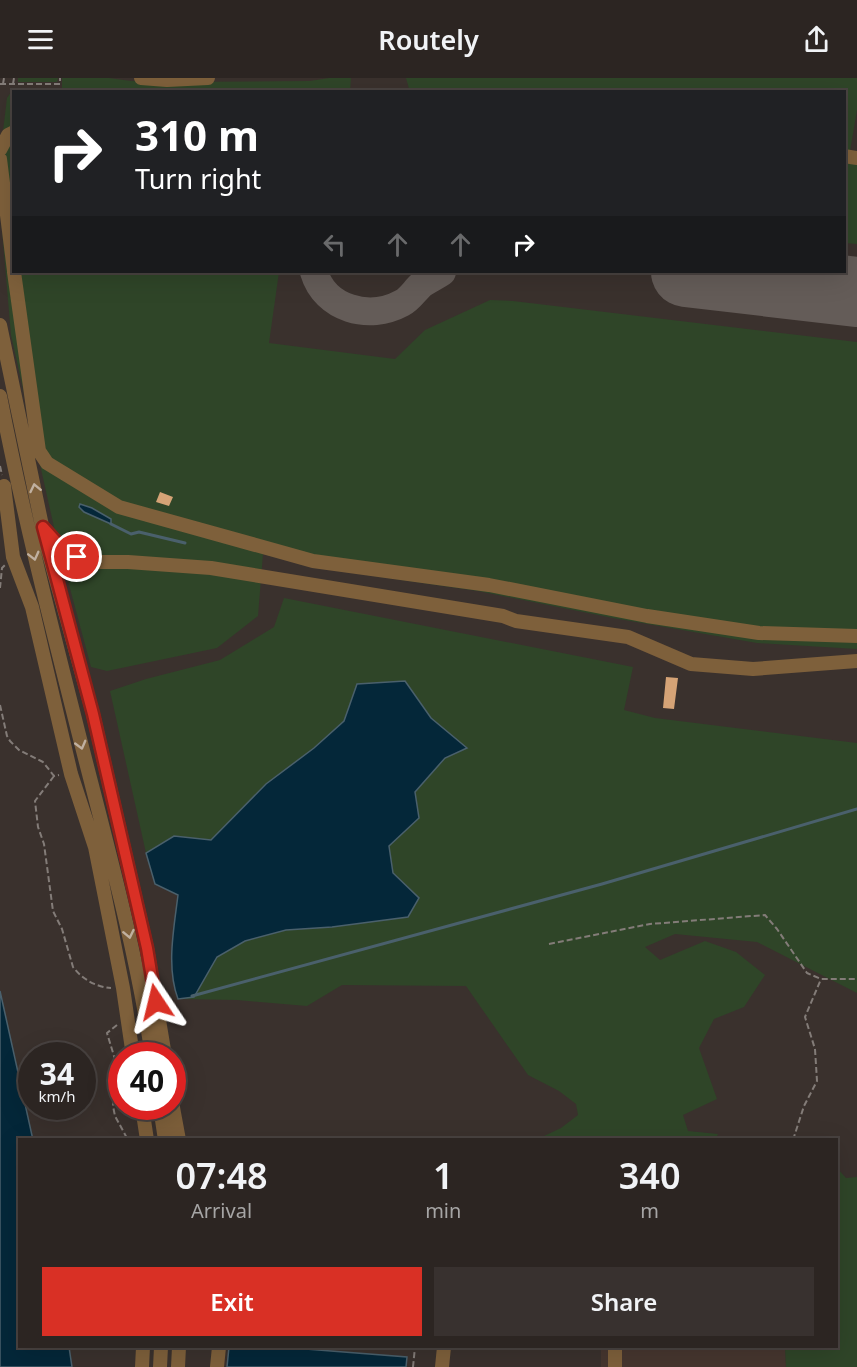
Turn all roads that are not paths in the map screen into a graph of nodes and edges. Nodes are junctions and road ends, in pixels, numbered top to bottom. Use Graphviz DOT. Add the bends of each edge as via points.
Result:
graph roads {
  1 [pos="141,78"];
  2 [pos="208,78"];
  3 [pos="167,79"];
  4 [pos="12,133"];
  5 [pos="0,150"];
  6 [pos="0,159"];
  7 [pos="12,255"];
  8 [pos="14,273"];
  9 [pos="0,325"];
  10 [pos="0,396"];
  11 [pos="4,486"];
  12 [pos="43,527"];
  13 [pos="857,636"];
  14 [pos="857,661"];
  15 [pos="131,1042"];
  16 [pos="150,1042"];
  17 [pos="163,1042"];
  18 [pos="144,1120"];
  19 [pos="162,1120"];
  20 [pos="175,1120"];
  21 [pos="147,1138"];
  22 [pos="165,1138"];
  23 [pos="179,1138"];
  24 [pos="143,1348"];
  25 [pos="161,1348"];
  26 [pos="179,1348"];
  27 [pos="219,1348"];
  28 [pos="444,1348"];
  29 [pos="615,1348"];
  30 [pos="142,1367"];
  31 [pos="160,1367"];
  32 [pos="178,1367"];
  33 [pos="217,1367"];
  34 [pos="442,1367"];
  35 [pos="615,1367"];
  1 -- 3 [label="street"];
  2 -- 3 [label="street"];
  4 -- 5 [label="street"];
  6 -- 7 [label="street"];
  8 -- 13 [label="street" via="39,451 47,464 119,507 314,561 489,585 646,616 759,633"];
  12 -- 9 [label="street, one-way"];
  10 -- 16 [label="street, one-way" via="29,534 120,892"];
  11 -- 15 [label="street" via="13,557 32,607 71,774 95,848"];
  12 -- 14 [label="street" via="63,549 94,562 211,568 628,637 691,664 753,669"];
  12 -- 17 [label="street" via="93,714 147,948"];
  18 -- 21 [label="street"];
  19 -- 22 [label="street"];
  20 -- 23 [label="street"];
  24 -- 30 [label="street"];
  25 -- 31 [label="street"];
  26 -- 32 [label="street"];
  27 -- 33 [label="street"];
  28 -- 34 [label="street"];
  29 -- 35 [label="street"];
}
